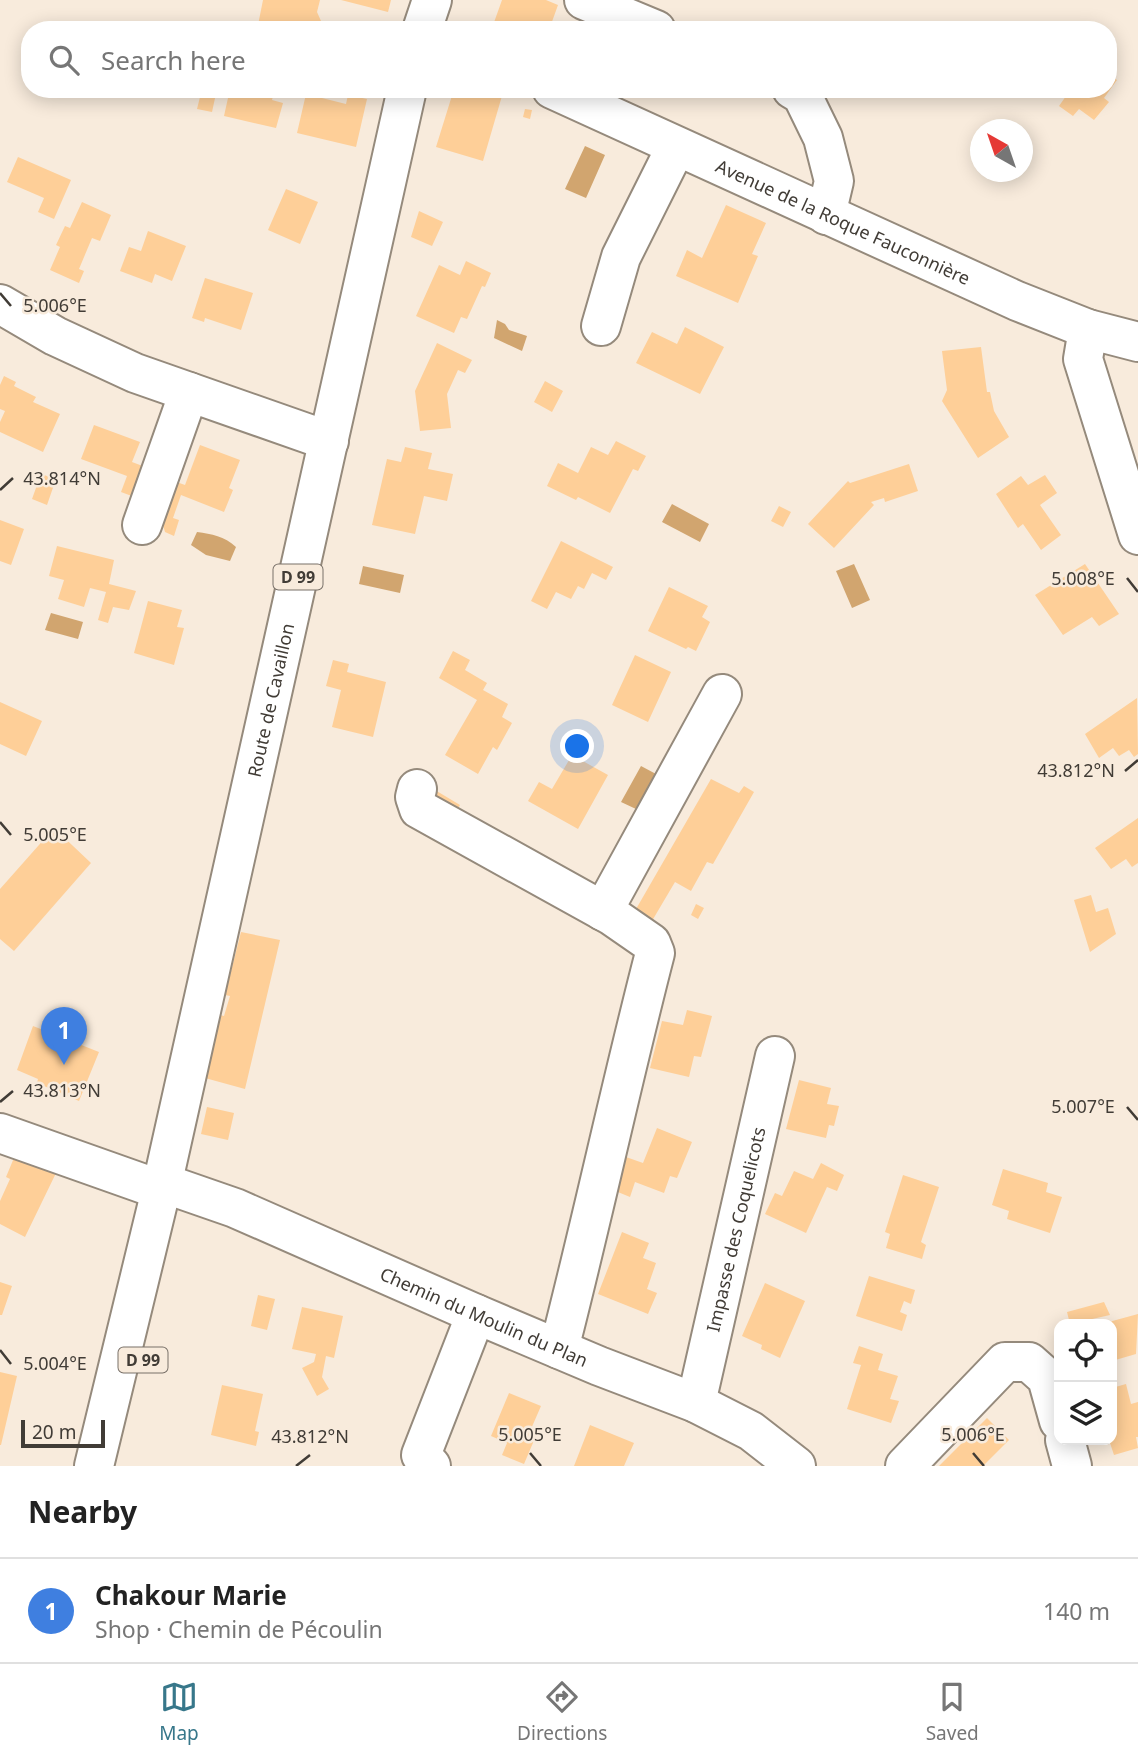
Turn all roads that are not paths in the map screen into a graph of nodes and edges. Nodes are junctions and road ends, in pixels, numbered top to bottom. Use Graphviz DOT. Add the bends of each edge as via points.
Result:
graph roads {
  1 [pos="432,0"];
  2 [pos="584,0"];
  3 [pos="425,21"];
  4 [pos="634,21"];
  5 [pos="405,98"];
  6 [pos="572,98"];
  7 [pos="803,98"];
  8 [pos="676,146"];
  9 [pos="826,215"];
  10 [pos="0,304"];
  11 [pos="601,326"];
  12 [pos="1088,329"];
  13 [pos="1138,342"];
  14 [pos="189,392"];
  15 [pos="329,441"];
  16 [pos="142,525"];
  17 [pos="1138,535"];
  18 [pos="722,694"];
  19 [pos="416,789"];
  20 [pos="603,911"];
  21 [pos="775,1056"];
  22 [pos="0,1133"];
  23 [pos="162,1186"];
  24 [pos="476,1314"];
  25 [pos="559,1349"];
  26 [pos="696,1402"];
  27 [pos="1054,1403"];
  28 [pos="1066,1445"];
  29 [pos="417,1462"];
  30 [pos="94,1466"];
  31 [pos="118,1466"];
  32 [pos="796,1466"];
  33 [pos="905,1466"];
  34 [pos="1072,1466"];
  1 -- 3 [label="street"];
  2 -- 4 [label="street"];
  5 -- 15 [label="street, Route de Cavaillon / D 99"];
  6 -- 8 [label="street, Avenue de la Roque Fauconnière"];
  7 -- 9 [label="street" via="823,138 834,180"];
  8 -- 9 [label="street, Avenue de la Roque Fauconnière"];
  8 -- 11 [label="street" via="621,257"];
  9 -- 12 [label="street, Avenue de la Roque Fauconnière"];
  10 -- 14 [label="street" via="66,341"];
  12 -- 13 [label="street, Avenue de la Roque Fauconnière"];
  12 -- 17 [label="street" via="1083,359"];
  14 -- 15 [label="street"];
  14 -- 16 [label="street"];
  15 -- 23 [label="street, Route de Cavaillon / D 99"];
  18 -- 20 [label="street"];
  19 -- 20 [label="street" via="419,809"];
  20 -- 25 [label="street" via="650,943 655,953"];
  21 -- 26 [label="street, Impasse des Coquelicots"];
  22 -- 23 [label="street, Chemin du Moulin du Plan"];
  23 -- 24 [label="street, Chemin du Moulin du Plan" via="235,1208"];
  23 -- 30 [label="street, Route de Cavaillon / D 99"];
  23 -- 31 [label="street, Route de Cavaillon / D 99" via="165,1264"];
  24 -- 25 [label="street, Chemin du Moulin du Plan"];
  24 -- 29 [label="street"];
  25 -- 26 [label="street, Chemin du Moulin du Plan"];
  26 -- 32 [label="street, Chemin du Moulin du Plan" via="751,1431"];
  27 -- 33 [label="street" via="1047,1378 1029,1362 1005,1362"];
  28 -- 34 [label="street"];
}
